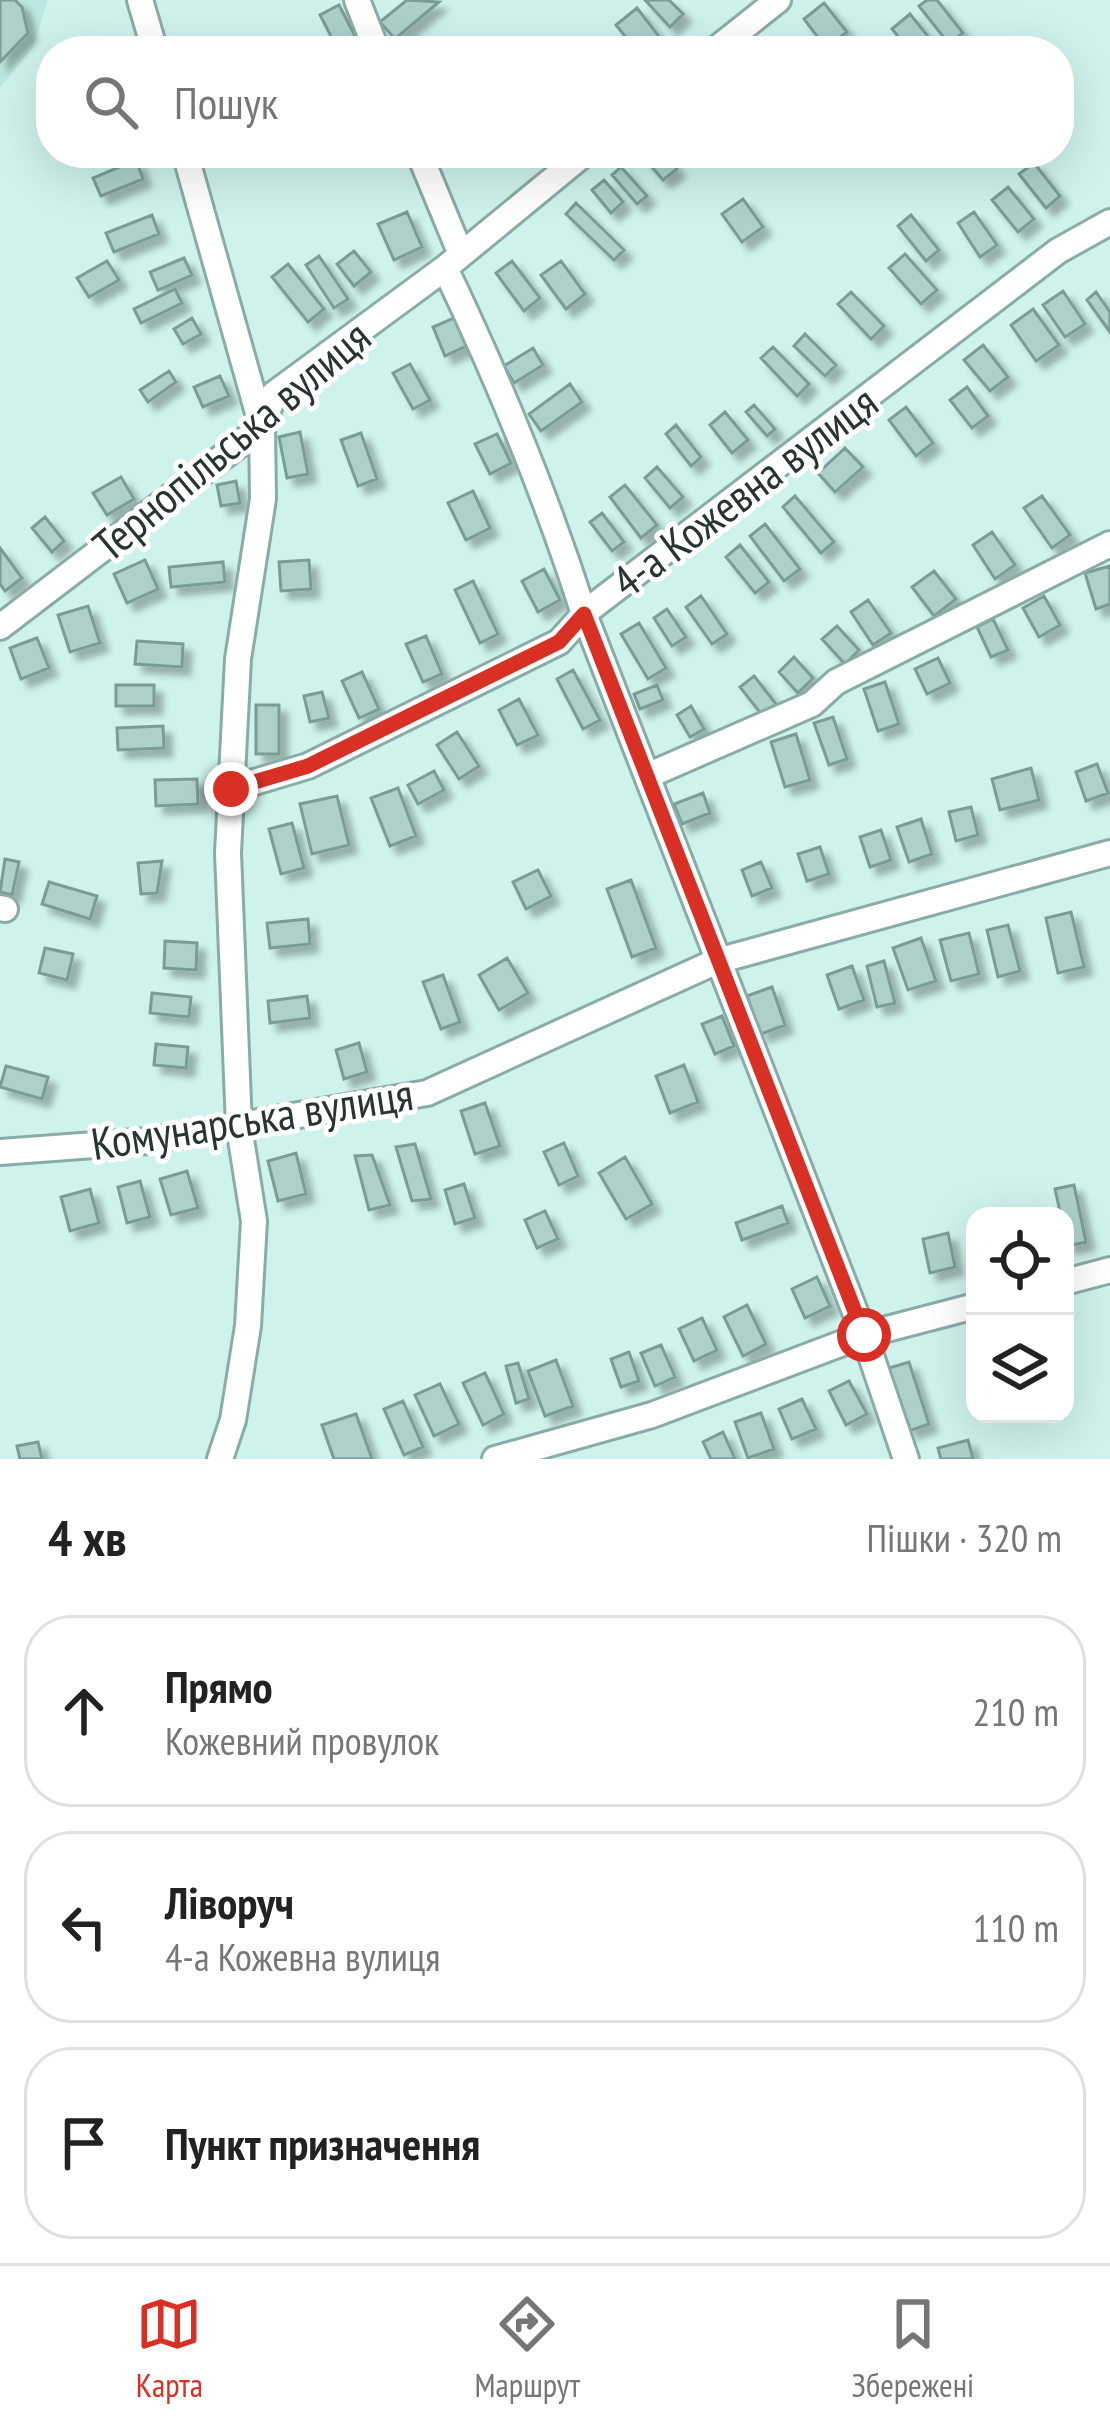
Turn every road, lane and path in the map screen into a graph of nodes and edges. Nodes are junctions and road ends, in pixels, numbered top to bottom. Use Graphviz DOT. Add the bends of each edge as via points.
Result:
graph roads {
  1 [pos="140,0"];
  2 [pos="356,0"];
  3 [pos="778,0"];
  4 [pos="151,36"];
  5 [pos="371,36"];
  6 [pos="733,36"];
  7 [pos="189,168"];
  8 [pos="424,168"];
  9 [pos="566,168"];
  10 [pos="1110,222"];
  11 [pos="452,260"];
  12 [pos="262,427"];
  13 [pos="1110,544"];
  14 [pos="584,614"];
  15 [pos="0,627"];
  16 [pos="647,776"];
  17 [pos="231,789"];
  18 [pos="1110,853"];
  19 [pos="718,961"];
  20 [pos="238,1127"];
  21 [pos="0,1152"];
  22 [pos="1110,1270"];
  23 [pos="1074,1280"];
  24 [pos="966,1308"];
  25 [pos="864,1335"];
  26 [pos="220,1459"];
  27 [pos="495,1459"];
  28 [pos="906,1459"];
  1 -- 4 [label="street"];
  2 -- 5 [label="street"];
  3 -- 6 [label="street"];
  7 -- 12 [label="street"];
  8 -- 11 [label="street"];
  9 -- 11 [label="street, Тернопільська вулиця"];
  10 -- 14 [label="street, 4-а Кожевна вулиця" via="1058,251"];
  11 -- 12 [label="street, Тернопільська вулиця" via="274,394"];
  11 -- 14 [label="street"];
  12 -- 15 [label="street, Тернопільська вулиця"];
  12 -- 17 [label="street" via="263,499 238,659"];
  13 -- 16 [label="street" via="836,682 812,704"];
  14 -- 16 [label="street"];
  14 -- 17 [label="street, 4-а Кожевна вулиця" via="559,642 308,766"];
  16 -- 19 [label="street"];
  17 -- 20 [label="street"];
  18 -- 19 [label="street, Комунарська вулиця"];
  19 -- 20 [label="street, Комунарська вулиця" via="427,1093"];
  19 -- 25 [label="street"];
  20 -- 21 [label="street, Комунарська вулиця"];
  20 -- 26 [label="street" via="254,1222 251,1284"];
  22 -- 23 [label="street"];
  24 -- 25 [label="street"];
  25 -- 27 [label="street" via="652,1415"];
  25 -- 28 [label="street"];
}
